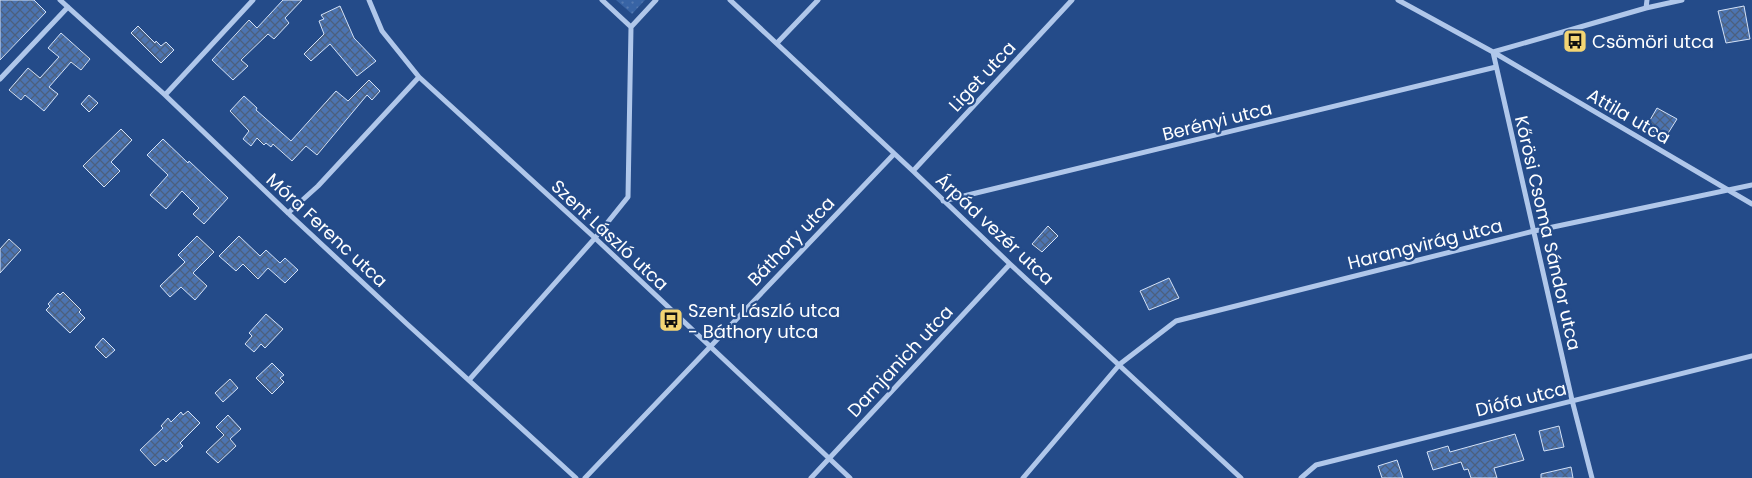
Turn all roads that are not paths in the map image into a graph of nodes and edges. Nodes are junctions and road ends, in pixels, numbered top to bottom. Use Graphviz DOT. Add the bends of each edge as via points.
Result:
graph roads {
  1 [pos="61,0"];
  2 [pos="253,0"];
  3 [pos="369,0"];
  4 [pos="602,0"];
  5 [pos="656,0"];
  6 [pos="730,0"];
  7 [pos="818,0"];
  8 [pos="1072,0"];
  9 [pos="1398,0"];
  10 [pos="1648,0"];
  11 [pos="1682,0"];
  12 [pos="68,7"];
  13 [pos="1646,8"];
  14 [pos="631,27"];
  15 [pos="777,43"];
  16 [pos="1493,52"];
  17 [pos="1496,68"];
  18 [pos="419,76"];
  19 [pos="0,78"];
  20 [pos="165,95"];
  21 [pos="894,154"];
  22 [pos="913,171"];
  23 [pos="1752,185"];
  24 [pos="1729,190"];
  25 [pos="944,201"];
  26 [pos="1752,204"];
  27 [pos="288,213"];
  28 [pos="1534,231"];
  29 [pos="595,238"];
  30 [pos="1010,264"];
  31 [pos="709,347"];
  32 [pos="1752,356"];
  33 [pos="1120,364"];
  34 [pos="469,380"];
  35 [pos="1572,400"];
  36 [pos="829,458"];
  37 [pos="576,478"];
  38 [pos="585,478"];
  39 [pos="811,478"];
  40 [pos="850,478"];
  41 [pos="1023,478"];
  42 [pos="1241,478"];
  43 [pos="1301,478"];
  44 [pos="1592,478"];
  1 -- 12 [label="street, Móra Ferenc utca"];
  2 -- 20 [label="street"];
  3 -- 18 [label="street, Szent László utca" via="382,31"];
  4 -- 14 [label="street"];
  5 -- 14 [label="street"];
  6 -- 15 [label="street, Árpád vezér utca"];
  7 -- 15 [label="street"];
  8 -- 22 [label="street, Liget utca"];
  9 -- 16 [label="street, Attila utca"];
  10 -- 13 [label="street"];
  11 -- 13 [label="street"];
  12 -- 19 [label="street"];
  12 -- 20 [label="street, Móra Ferenc utca"];
  13 -- 16 [label="street"];
  14 -- 29 [label="street" via="628,197"];
  15 -- 21 [label="street, Árpád vezér utca"];
  16 -- 17 [label="street, Kőrösi Csoma Sándor utca"];
  16 -- 24 [label="street, Attila utca"];
  17 -- 25 [label="street, Berényi utca"];
  17 -- 28 [label="street, Kőrösi Csoma Sándor utca"];
  18 -- 27 [label="street" via="318,186"];
  18 -- 29 [label="street, Szent László utca"];
  20 -- 27 [label="street, Móra Ferenc utca"];
  21 -- 22 [label="street, Árpád vezér utca"];
  21 -- 31 [label="street, Báthory utca"];
  22 -- 25 [label="street, Árpád vezér utca"];
  23 -- 24 [label="street, Harangvirág utca"];
  24 -- 26 [label="street, Attila utca"];
  24 -- 28 [label="street, Harangvirág utca"];
  25 -- 30 [label="street, Árpád vezér utca"];
  27 -- 34 [label="street, Móra Ferenc utca"];
  28 -- 33 [label="street, Harangvirág utca" via="1176,321"];
  28 -- 35 [label="street, Kőrösi Csoma Sándor utca"];
  29 -- 31 [label="street, Szent László utca"];
  29 -- 34 [label="street"];
  30 -- 33 [label="street, Árpád vezér utca"];
  30 -- 36 [label="street, Damjanich utca"];
  31 -- 36 [label="street, Szent László utca"];
  31 -- 38 [label="street, Báthory utca"];
  32 -- 35 [label="street, Diófa utca"];
  33 -- 41 [label="street, Harangvirág utca"];
  33 -- 42 [label="street, Árpád vezér utca"];
  34 -- 37 [label="street, Móra Ferenc utca"];
  35 -- 43 [label="street, Diófa utca" via="1316,465"];
  35 -- 44 [label="street, Kőrösi Csoma Sándor utca"];
  36 -- 39 [label="street, Damjanich utca"];
  36 -- 40 [label="street, Szent László utca"];
}
